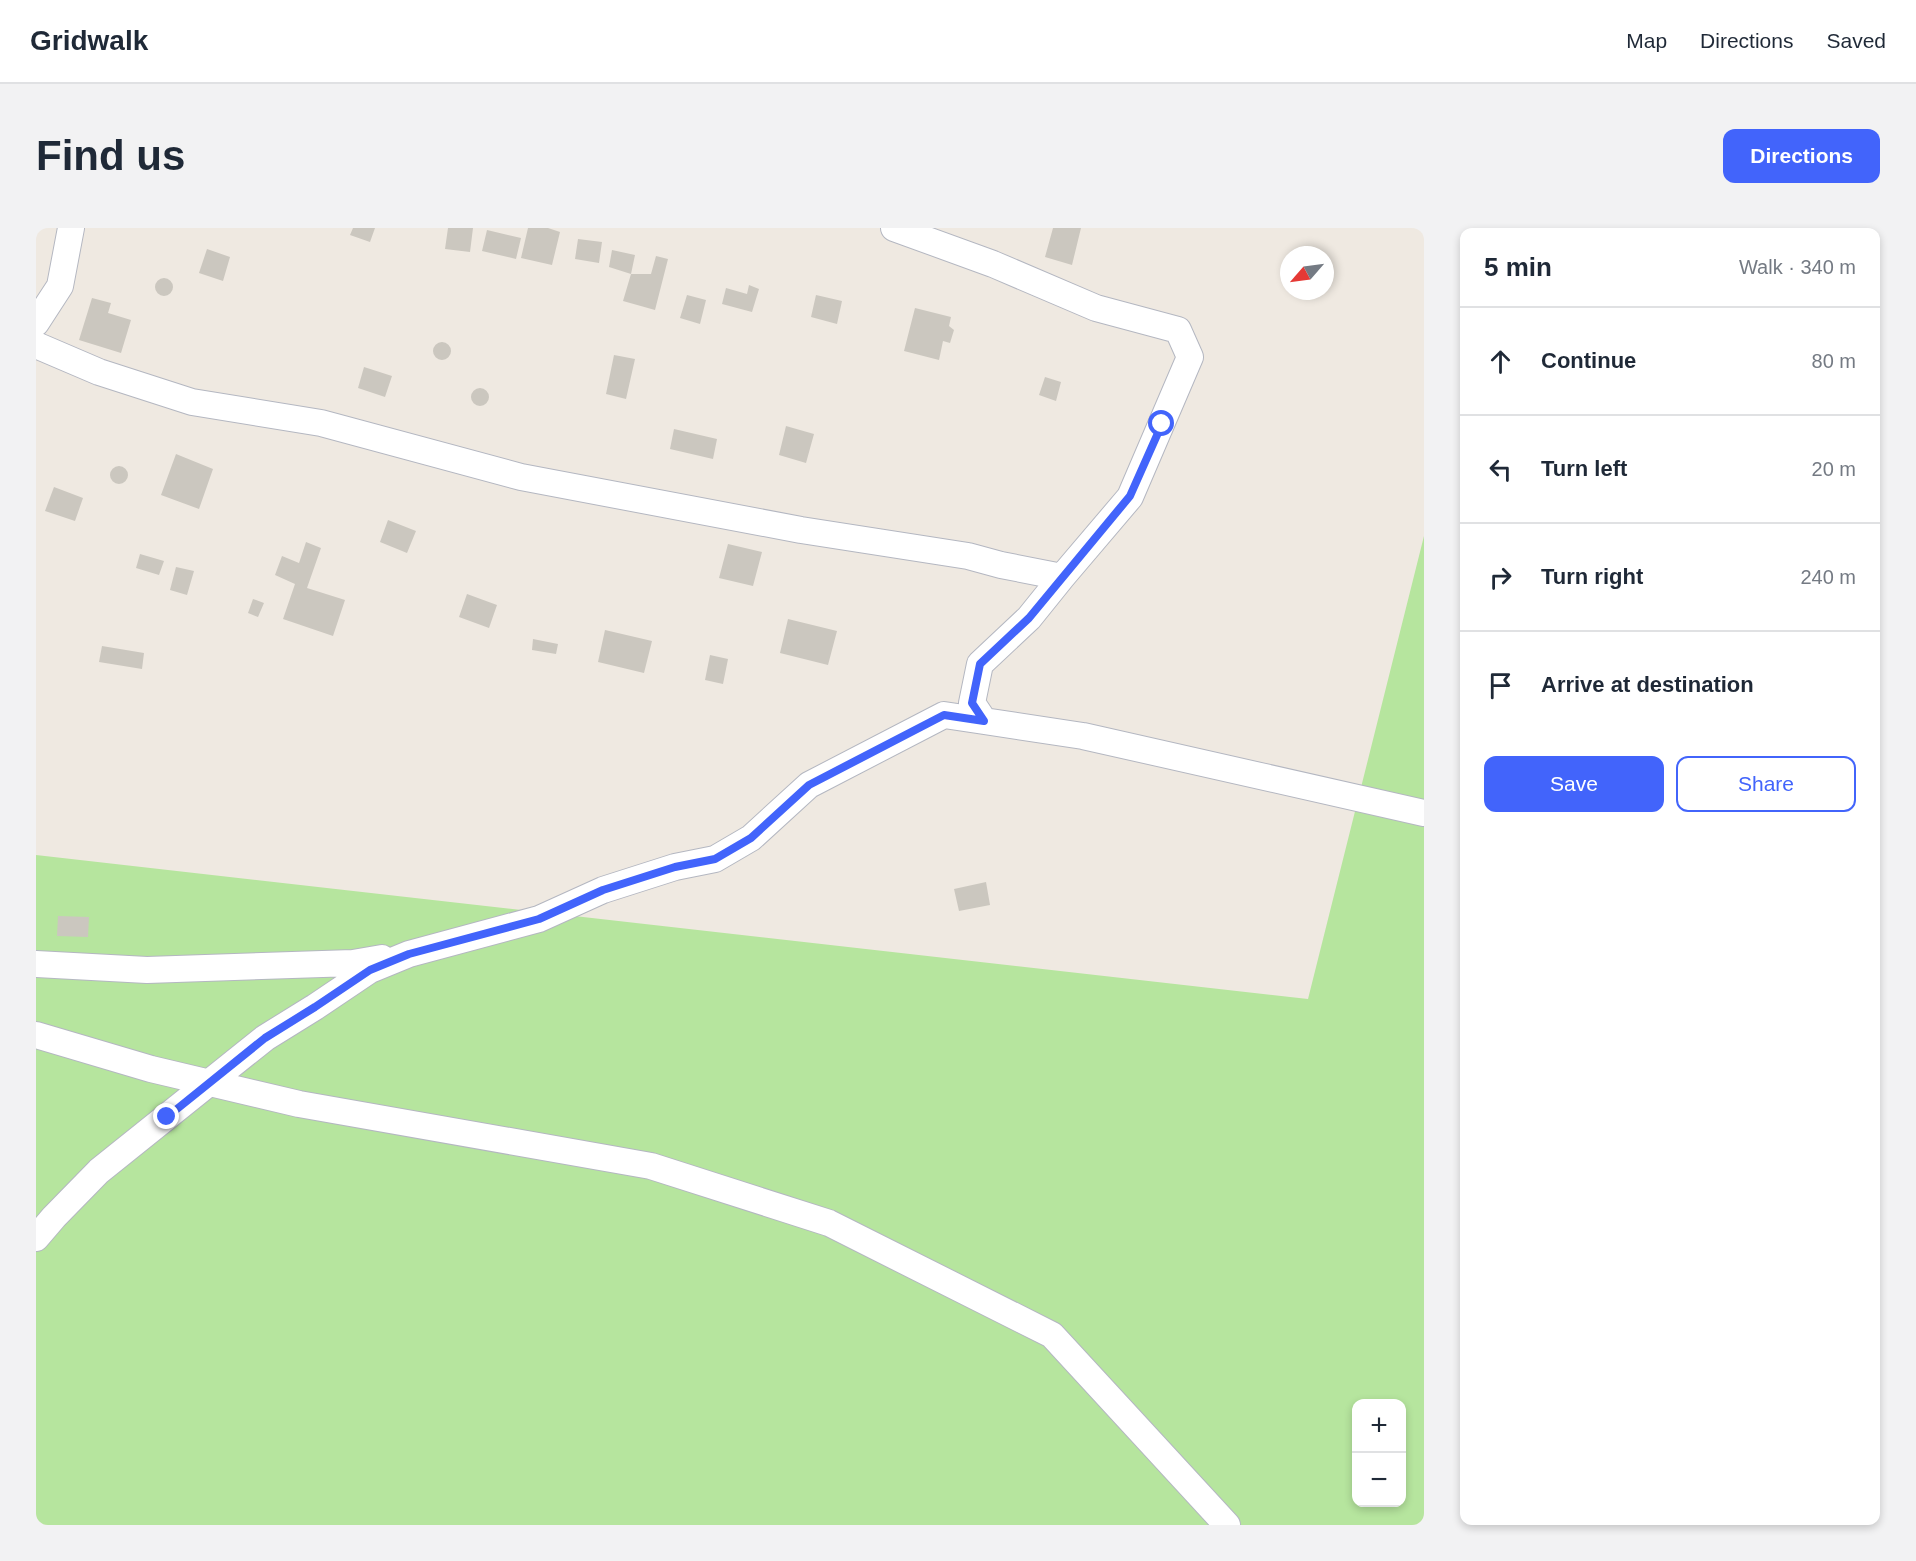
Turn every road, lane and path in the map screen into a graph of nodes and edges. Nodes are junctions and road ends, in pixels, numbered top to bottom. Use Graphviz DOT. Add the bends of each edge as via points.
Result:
graph roads {
  1 [pos="71,228"];
  2 [pos="894,228"];
  3 [pos="36,323"];
  4 [pos="36,345"];
  5 [pos="1062,577"];
  6 [pos="984,721"];
  7 [pos="1424,813"];
  8 [pos="409,954"];
  9 [pos="36,964"];
  10 [pos="36,1035"];
  11 [pos="210,1082"];
  12 [pos="36,1238"];
  13 [pos="1227,1525"];
  1 -- 3 [label="street" via="60,286"];
  2 -- 5 [label="street" via="1096,308 1178,330 1191,357 1130,496"];
  4 -- 5 [label="street" via="99,372 192,402 321,423 521,477 801,530 968,556"];
  5 -- 6 [label="street" via="1029,618 980,664 972,703"];
  6 -- 7 [label="street" via="1083,736"];
  6 -- 8 [label="street" via="944,715 809,785 751,838 715,859 603,890 539,919"];
  8 -- 9 [label="street" via="353,963 159,969"];
  8 -- 11 [label="street" via="370,970 265,1038"];
  10 -- 11 [label="street"];
  11 -- 12 [label="street" via="99,1171"];
  11 -- 13 [label="street" via="299,1104 651,1166 830,1223 1052,1335"];
}
